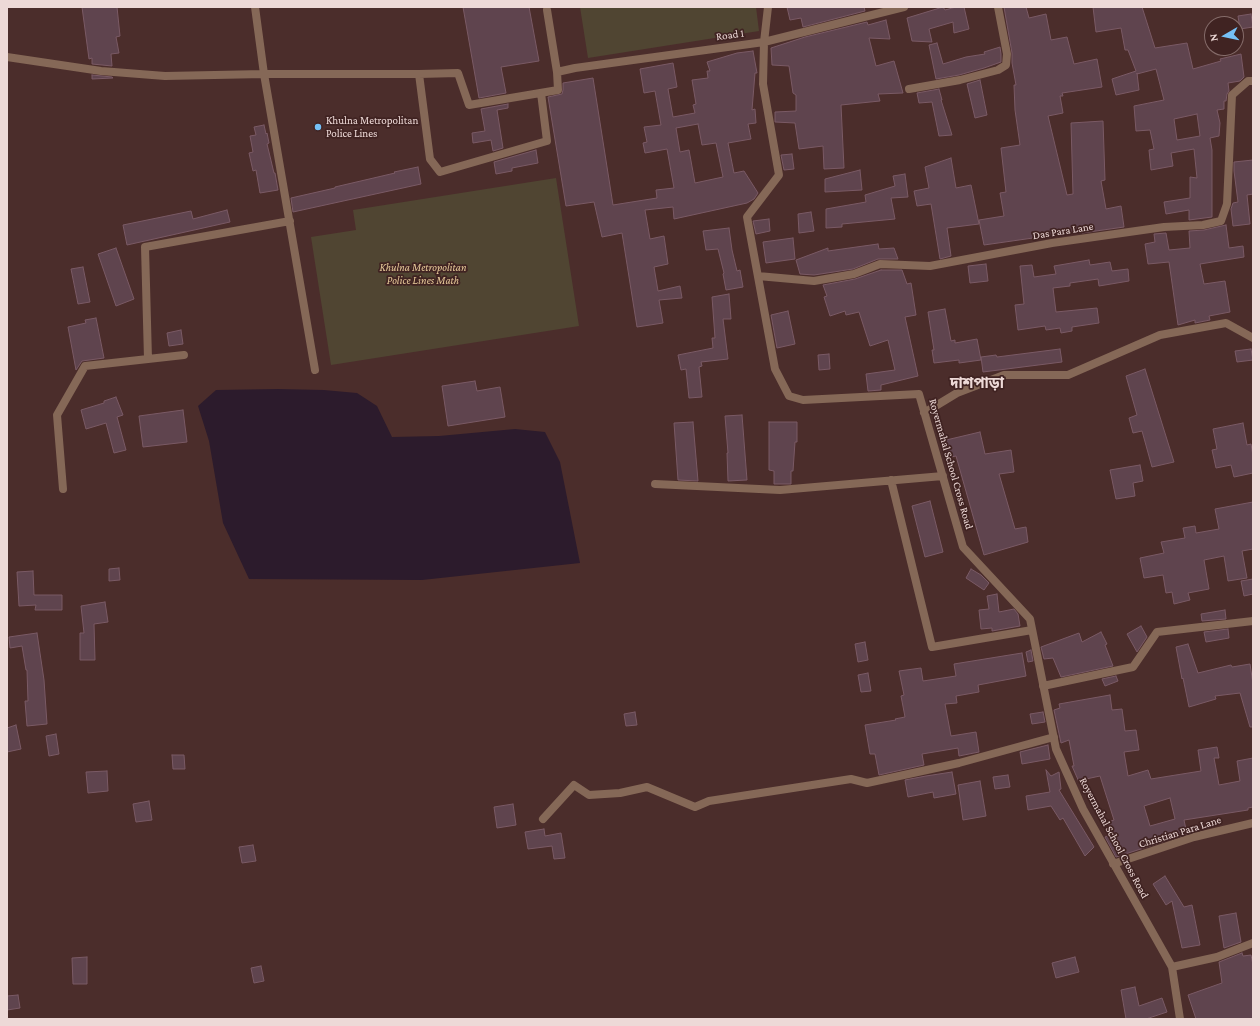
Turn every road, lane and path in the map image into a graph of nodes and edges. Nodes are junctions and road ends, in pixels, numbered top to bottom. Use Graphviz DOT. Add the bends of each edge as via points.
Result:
graph roads {
  1 [pos="255,7"];
  2 [pos="768,7"];
  3 [pos="904,7"];
  4 [pos="998,7"];
  5 [pos="547,10"];
  6 [pos="764,42"];
  7 [pos="7,57"];
  8 [pos="557,72"];
  9 [pos="264,74"];
  10 [pos="419,74"];
  11 [pos="1253,81"];
  12 [pos="909,89"];
  13 [pos="540,93"];
  14 [pos="290,221"];
  15 [pos="758,276"];
  16 [pos="1253,338"];
  17 [pos="184,354"];
  18 [pos="148,359"];
  19 [pos="315,370"];
  20 [pos="924,413"];
  21 [pos="943,476"];
  22 [pos="891,480"];
  23 [pos="655,484"];
  24 [pos="63,489"];
  25 [pos="1253,621"];
  26 [pos="1032,630"];
  27 [pos="1043,686"];
  28 [pos="1054,737"];
  29 [pos="543,819"];
  30 [pos="1253,823"];
  31 [pos="1113,864"];
  32 [pos="1253,943"];
  33 [pos="1172,967"];
  34 [pos="1180,1019"];
  1 -- 9 [label="street"];
  2 -- 6 [label="street, Royermahal School Cross Road"];
  3 -- 6 [label="street, Road 1"];
  4 -- 12 [label="street" via="1007,54 1006,65 998,70 960,80"];
  5 -- 8 [label="street"];
  6 -- 8 [label="street, Road 1"];
  6 -- 15 [label="street, Royermahal School Cross Road" via="763,84 779,175 747,217"];
  7 -- 9 [label="street" via="101,71 165,76"];
  8 -- 13 [label="street" via="558,90"];
  9 -- 10 [label="street"];
  9 -- 14 [label="street"];
  10 -- 13 [label="street" via="458,72 469,105"];
  10 -- 13 [label="street" via="430,160 440,172 547,142"];
  11 -- 15 [label="street, Das Para Lane" via="1248,81 1232,95 1227,204 1221,221 1052,243 930,266 880,264 854,274 814,281"];
  14 -- 18 [label="street" via="145,247"];
  14 -- 19 [label="street"];
  15 -- 20 [label="street, Royermahal School Cross Road" via="775,369 789,396 803,400 919,394"];
  16 -- 20 [label="street" via="1226,323 1160,334 1068,376 1004,375 957,393"];
  17 -- 18 [label="street"];
  18 -- 24 [label="street" via="85,366 57,414"];
  20 -- 21 [label="street, Royermahal School Cross Road"];
  21 -- 22 [label="street"];
  21 -- 26 [label="street, Royermahal School Cross Road" via="963,547 1030,619"];
  22 -- 23 [label="street" via="780,490"];
  22 -- 26 [label="street" via="932,647"];
  25 -- 27 [label="street" via="1157,632 1133,667"];
  26 -- 27 [label="street, Royermahal School Cross Road"];
  27 -- 28 [label="street, Royermahal School Cross Road"];
  28 -- 29 [label="street" via="959,763 867,783 850,779 709,801 695,807 647,787 620,793 589,795 574,785"];
  28 -- 31 [label="street, Royermahal School Cross Road" via="1056,749 1083,809"];
  30 -- 31 [label="street, Christian Para Lane" via="1194,837"];
  31 -- 33 [label="street, Royermahal School Cross Road"];
  32 -- 33 [label="street" via="1217,957"];
  33 -- 34 [label="street, Royermahal School Cross Road"];
}
